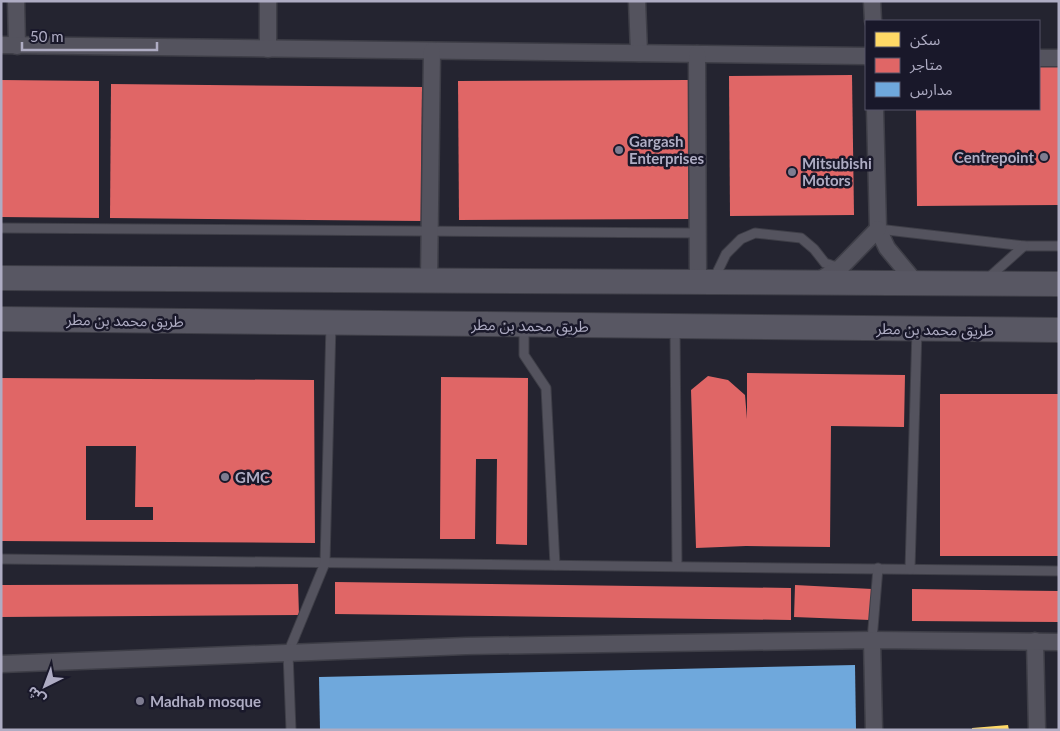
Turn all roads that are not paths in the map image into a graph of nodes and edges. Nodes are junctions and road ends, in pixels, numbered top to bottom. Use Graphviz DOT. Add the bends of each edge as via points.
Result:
graph roads {
  1 [pos="16,1"];
  2 [pos="268,1"];
  3 [pos="637,1"];
  4 [pos="872,1"];
  5 [pos="872,20"];
  6 [pos="9,45"];
  7 [pos="268,49"];
  8 [pos="432,51"];
  9 [pos="639,53"];
  10 [pos="696,54"];
  11 [pos="865,56"];
  12 [pos="1040,58"];
  13 [pos="1059,58"];
  14 [pos="875,110"];
  15 [pos="1,228"];
  16 [pos="878,229"];
  17 [pos="430,230"];
  18 [pos="698,233"];
  19 [pos="1024,246"];
  20 [pos="1059,246"];
  21 [pos="840,268"];
  22 [pos="1,278"];
  23 [pos="429,280"];
  24 [pos="816,283"];
  25 [pos="916,283"];
  26 [pos="982,283"];
  27 [pos="705,284"];
  28 [pos="1059,284"];
  29 [pos="1,319"];
  30 [pos="331,322"];
  31 [pos="524,324"];
  32 [pos="675,326"];
  33 [pos="917,329"];
  34 [pos="1059,330"];
  35 [pos="1,559"];
  36 [pos="326,563"];
  37 [pos="555,565"];
  38 [pos="677,566"];
  39 [pos="878,568"];
  40 [pos="910,568"];
  41 [pos="1059,571"];
  42 [pos="872,640"];
  43 [pos="1035,641"];
  44 [pos="1059,642"];
  45 [pos="288,652"];
  46 [pos="1,664"];
  47 [pos="290,730"];
  48 [pos="874,730"];
  49 [pos="1037,730"];
  1 -- 6 [label="street"];
  2 -- 7 [label="street"];
  3 -- 9 [label="street"];
  4 -- 5 [label="street"];
  6 -- 7 [label="street"];
  7 -- 8 [label="street"];
  8 -- 9 [label="street"];
  8 -- 17 [label="street"];
  9 -- 10 [label="street"];
  10 -- 11 [label="street"];
  10 -- 18 [label="street"];
  12 -- 13 [label="street"];
  14 -- 16 [label="street"];
  15 -- 17 [label="lane"];
  16 -- 19 [label="lane"];
  16 -- 21 [label="street"];
  16 -- 25 [label="street" via="887,248"];
  17 -- 18 [label="lane"];
  17 -- 23 [label="street"];
  18 -- 27 [label="street"];
  19 -- 20 [label="lane"];
  19 -- 26 [label="lane"];
  21 -- 24 [label="street"];
  21 -- 27 [label="lane" via="826,263 801,238 756,233 741,239"];
  22 -- 23 [label="street"];
  23 -- 27 [label="street"];
  24 -- 25 [label="street"];
  24 -- 27 [label="street"];
  25 -- 26 [label="street"];
  26 -- 28 [label="street"];
  29 -- 30 [label="street, طريق محمد بن مطر"];
  30 -- 31 [label="street, طريق محمد بن مطر"];
  30 -- 36 [label="lane"];
  31 -- 32 [label="street, طريق محمد بن مطر"];
  31 -- 37 [label="lane" via="524,355 546,388"];
  32 -- 33 [label="street, طريق محمد بن مطر"];
  32 -- 38 [label="lane"];
  33 -- 34 [label="street, طريق محمد بن مطر"];
  33 -- 40 [label="lane"];
  35 -- 36 [label="lane"];
  36 -- 37 [label="lane"];
  36 -- 45 [label="lane"];
  37 -- 38 [label="lane"];
  38 -- 39 [label="lane"];
  39 -- 40 [label="lane"];
  39 -- 42 [label="lane"];
  40 -- 41 [label="lane"];
  42 -- 43 [label="street"];
  42 -- 45 [label="street"];
  42 -- 48 [label="street"];
  43 -- 44 [label="street"];
  43 -- 49 [label="street"];
  45 -- 46 [label="street"];
  45 -- 47 [label="lane"];
}
